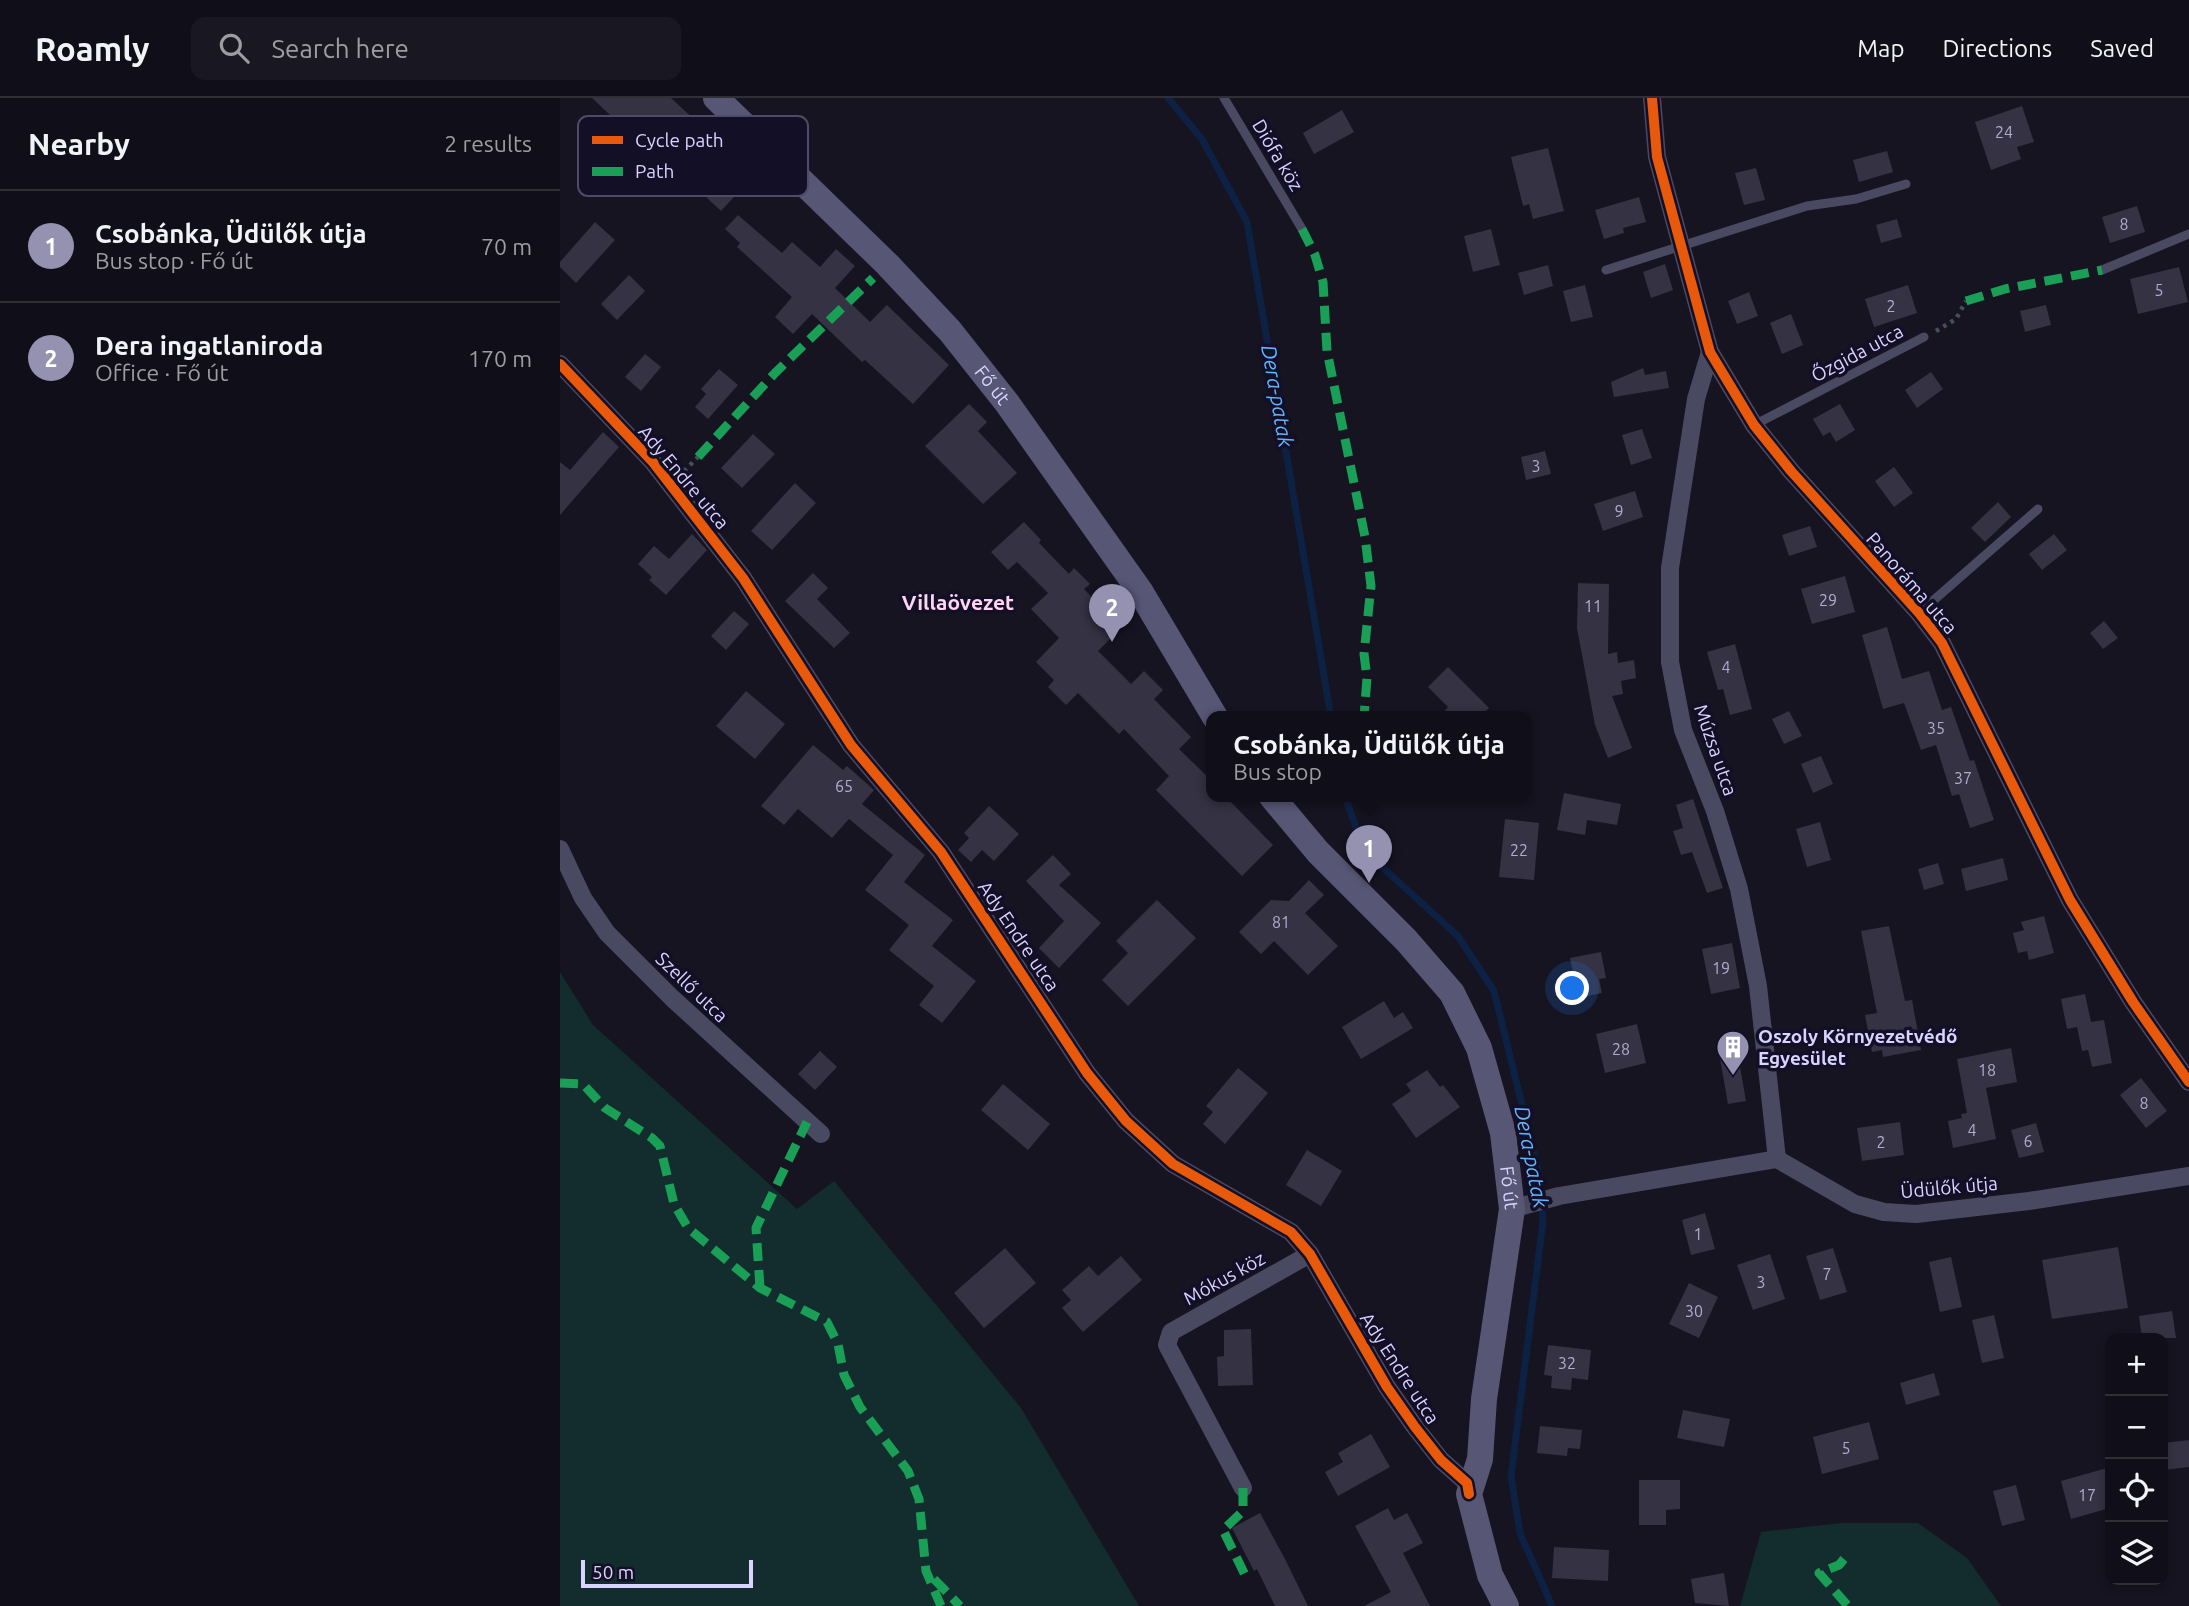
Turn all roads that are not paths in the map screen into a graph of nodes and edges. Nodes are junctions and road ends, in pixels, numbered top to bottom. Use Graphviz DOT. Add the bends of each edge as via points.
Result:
graph roads {
  1 [pos="716,98"];
  2 [pos="1224,98"];
  3 [pos="1652,98"];
  4 [pos="735,116"];
  5 [pos="1906,184"];
  6 [pos="808,187"];
  7 [pos="1302,229"];
  8 [pos="2189,234"];
  9 [pos="1681,244"];
  10 [pos="1606,270"];
  11 [pos="2102,270"];
  12 [pos="1924,337"];
  13 [pos="1710,352"];
  14 [pos="560,364"];
  15 [pos="1754,425"];
  16 [pos="2038,509"];
  17 [pos="1919,613"];
  18 [pos="1211,711"];
  19 [pos="1276,802"];
  20 [pos="560,849"];
  21 [pos="2189,1082"];
  22 [pos="821,1134"];
  23 [pos="1777,1158"];
  24 [pos="2189,1176"];
  25 [pos="1520,1207"];
  26 [pos="1310,1254"];
  27 [pos="1243,1488"];
  28 [pos="1469,1494"];
  29 [pos="1506,1606"];
  1 -- 4 [label="main road, Fő út"];
  2 -- 7 [label="lane, Diófa köz"];
  3 -- 9 [label="street, Panoráma utca" via="1657,157"];
  5 -- 9 [label="lane" via="1856,200 1807,206"];
  6 -- 18 [label="main road, Fő út" via="887,264 1007,403 1140,591"];
  8 -- 11 [label="lane"];
  9 -- 10 [label="lane"];
  9 -- 13 [label="street, Panoráma utca"];
  12 -- 15 [label="lane, Őzgida utca"];
  13 -- 15 [label="street, Panoráma utca"];
  13 -- 23 [label="street, Múzsa utca" via="1696,399 1670,568 1670,662 1683,730 1740,888 1758,986"];
  14 -- 26 [label="street, Ady Endre utca" via="652,461 744,578 851,745 941,852 1087,1073 1126,1121 1173,1164 1292,1232"];
  15 -- 17 [label="street, Panoráma utca" via="1857,548"];
  16 -- 17 [label="lane"];
  17 -- 21 [label="street, Panoráma utca" via="1957,668 2070,900"];
  19 -- 25 [label="main road, Fő út" via="1318,852 1438,975 1464,1012 1479,1048"];
  20 -- 22 [label="street, Szellő utca" via="583,898 607,933"];
  23 -- 24 [label="street, Üdülők útja" via="1855,1204 1916,1214"];
  23 -- 25 [label="street" via="1559,1196"];
  25 -- 28 [label="main road, Fő út" via="1485,1387 1480,1459"];
  26 -- 27 [label="street, Mókus köz" via="1171,1332 1167,1345"];
  26 -- 28 [label="street, Ady Endre utca" via="1387,1387 1441,1460 1467,1483"];
  28 -- 29 [label="main road" via="1490,1574"];
}
